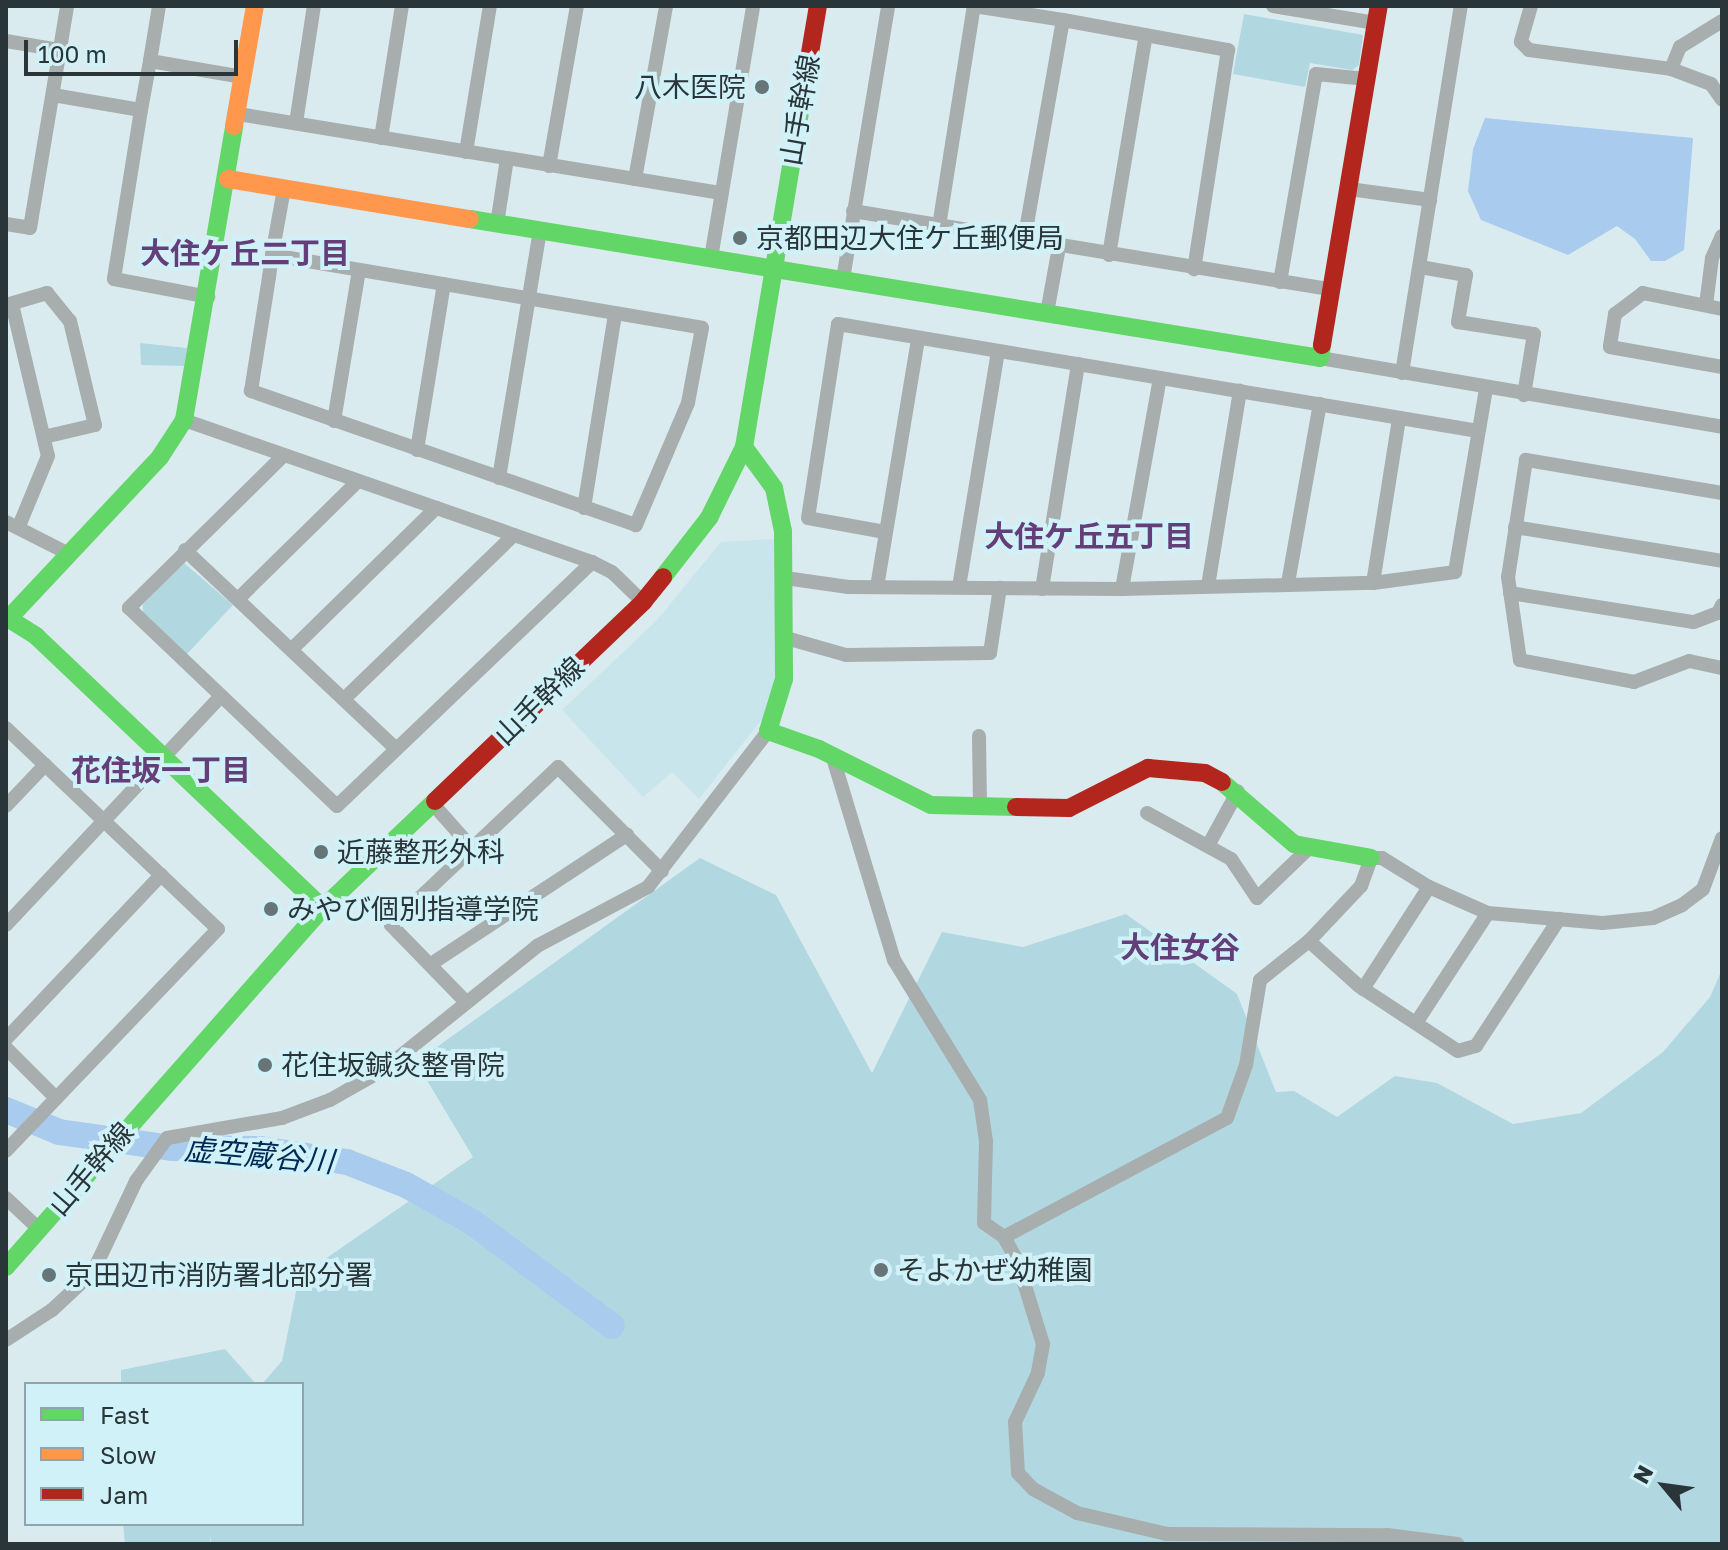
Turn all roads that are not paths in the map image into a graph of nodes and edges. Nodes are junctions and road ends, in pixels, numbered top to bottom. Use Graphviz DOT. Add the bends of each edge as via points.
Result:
graph roads {
  1 [pos="67,6"];
  2 [pos="159,6"];
  3 [pos="255,6"];
  4 [pos="314,6"];
  5 [pos="402,6"];
  6 [pos="490,6"];
  7 [pos="577,6"];
  8 [pos="666,6"];
  9 [pos="753,6"];
  10 [pos="818,6"];
  11 [pos="888,6"];
  12 [pos="1273,6"];
  13 [pos="1461,6"];
  14 [pos="1531,6"];
  15 [pos="1323,10"];
  16 [pos="1377,15"];
  17 [pos="1063,20"];
  18 [pos="1722,21"];
  19 [pos="1146,35"];
  20 [pos="6,41"];
  21 [pos="60,50"];
  22 [pos="150,61"];
  23 [pos="1671,69"];
  24 [pos="243,77"];
  25 [pos="1367,79"];
  26 [pos="53,95"];
  27 [pos="1722,100"];
  28 [pos="141,110"];
  29 [pos="238,114"];
  30 [pos="296,123"];
  31 [pos="381,138"];
  32 [pos="466,152"];
  33 [pos="507,159"];
  34 [pos="549,166"];
  35 [pos="228,179"];
  36 [pos="635,179"];
  37 [pos="284,189"];
  38 [pos="1349,189"];
  39 [pos="722,193"];
  40 [pos="1430,200"];
  41 [pos="853,211"];
  42 [pos="6,224"];
  43 [pos="497,224"];
  44 [pos="939,226"];
  45 [pos="540,231"];
  46 [pos="1722,236"];
  47 [pos="1024,241"];
  48 [pos="1059,247"];
  49 [pos="272,255"];
  50 [pos="1109,255"];
  51 [pos="711,258"];
  52 [pos="1420,267"];
  53 [pos="1194,269"];
  54 [pos="359,270"];
  55 [pos="775,270"];
  56 [pos="843,279"];
  57 [pos="1280,282"];
  58 [pos="444,284"];
  59 [pos="1333,290"];
  60 [pos="208,297"];
  61 [pos="529,299"];
  62 [pos="9,304"];
  63 [pos="1706,305"];
  64 [pos="1722,309"];
  65 [pos="1047,313"];
  66 [pos="615,314"];
  67 [pos="918,338"];
  68 [pos="998,351"];
  69 [pos="1320,358"];
  70 [pos="1078,364"];
  71 [pos="1722,367"];
  72 [pos="1402,373"];
  73 [pos="1160,378"];
  74 [pos="1486,389"];
  75 [pos="1240,391"];
  76 [pos="1524,395"];
  77 [pos="1320,404"];
  78 [pos="1399,418"];
  79 [pos="184,420"];
  80 [pos="334,421"];
  81 [pos="1722,427"];
  82 [pos="1478,431"];
  83 [pos="44,437"];
  84 [pos="744,447"];
  85 [pos="417,450"];
  86 [pos="284,455"];
  87 [pos="499,478"];
  88 [pos="358,481"];
  89 [pos="1722,493"];
  90 [pos="436,508"];
  91 [pos="584,508"];
  92 [pos="12,524"];
  93 [pos="1515,527"];
  94 [pos="885,532"];
  95 [pos="514,535"];
  96 [pos="185,550"];
  97 [pos="69,554"];
  98 [pos="1722,561"];
  99 [pos="592,562"];
  100 [pos="785,578"];
  101 [pos="1288,583"];
  102 [pos="1373,583"];
  103 [pos="1208,586"];
  104 [pos="877,587"];
  105 [pos="959,587"];
  106 [pos="1000,588"];
  107 [pos="1042,589"];
  108 [pos="1122,589"];
  109 [pos="1510,593"];
  110 [pos="238,599"];
  111 [pos="643,602"];
  112 [pos="1722,605"];
  113 [pos="7,618"];
  114 [pos="786,638"];
  115 [pos="292,649"];
  116 [pos="1722,668"];
  117 [pos="221,696"];
  118 [pos="344,699"];
  119 [pos="6,728"];
  120 [pos="768,731"];
  121 [pos="979,736"];
  122 [pos="396,749"];
  123 [pos="164,755"];
  124 [pos="833,758"];
  125 [pos="45,765"];
  126 [pos="1238,791"];
  127 [pos="432,803"];
  128 [pos="6,806"];
  129 [pos="980,807"];
  130 [pos="1147,813"];
  131 [pos="104,821"];
  132 [pos="627,835"];
  133 [pos="1722,838"];
  134 [pos="1209,844"];
  135 [pos="471,847"];
  136 [pos="1307,850"];
  137 [pos="1371,858"];
  138 [pos="662,871"];
  139 [pos="161,875"];
  140 [pos="1429,887"];
  141 [pos="323,908"];
  142 [pos="1488,913"];
  143 [pos="1559,919"];
  144 [pos="6,925"];
  145 [pos="1309,941"];
  146 [pos="431,964"];
  147 [pos="1363,989"];
  148 [pos="465,1001"];
  149 [pos="1416,1023"];
  150 [pos="6,1039"];
  151 [pos="6,1048"];
  152 [pos="56,1098"];
  153 [pos="10,1147"];
  154 [pos="6,1198"];
  155 [pos="39,1229"];
  156 [pos="1004,1237"];
  157 [pos="6,1267"];
  158 [pos="6,1340"];
  159 [pos="1457,1544"];
  1 -- 21 [label="street"];
  2 -- 22 [label="street"];
  3 -- 24 [label="street"];
  4 -- 30 [label="street"];
  5 -- 31 [label="street"];
  6 -- 32 [label="street"];
  7 -- 34 [label="street"];
  8 -- 36 [label="street"];
  9 -- 39 [label="street"];
  10 -- 55 [label="street, 山手幹線"];
  11 -- 41 [label="street"];
  12 -- 15 [label="street"];
  13 -- 40 [label="street"];
  14 -- 23 [label="street" via="1521,42 1529,50"];
  15 -- 16 [label="street"];
  16 -- 25 [label="street"];
  17 -- 19 [label="street"];
  17 -- 44 [label="street" via="974,6"];
  17 -- 47 [label="street"];
  18 -- 23 [label="street" via="1680,47"];
  19 -- 50 [label="street"];
  19 -- 53 [label="street" via="1228,50"];
  20 -- 21 [label="street"];
  21 -- 26 [label="street"];
  22 -- 24 [label="street"];
  22 -- 28 [label="street"];
  23 -- 27 [label="street" via="1711,84"];
  24 -- 29 [label="street"];
  25 -- 38 [label="street"];
  25 -- 57 [label="street" via="1316,74"];
  26 -- 28 [label="street"];
  26 -- 42 [label="street" via="30,228"];
  28 -- 60 [label="street" via="114,279"];
  29 -- 30 [label="street"];
  29 -- 35 [label="street"];
  30 -- 31 [label="street"];
  31 -- 32 [label="street"];
  32 -- 33 [label="street"];
  33 -- 34 [label="street"];
  33 -- 43 [label="street"];
  34 -- 36 [label="street"];
  35 -- 37 [label="street"];
  35 -- 60 [label="street"];
  36 -- 39 [label="street"];
  37 -- 43 [label="street"];
  37 -- 49 [label="street"];
  38 -- 40 [label="street"];
  38 -- 59 [label="street"];
  39 -- 51 [label="street"];
  40 -- 52 [label="street"];
  41 -- 44 [label="street"];
  41 -- 56 [label="street"];
  43 -- 45 [label="street"];
  44 -- 47 [label="street"];
  45 -- 51 [label="street"];
  45 -- 61 [label="street"];
  46 -- 63 [label="street" via="1712,258"];
  47 -- 48 [label="street"];
  48 -- 50 [label="street"];
  48 -- 65 [label="street"];
  49 -- 54 [label="street"];
  49 -- 80 [label="street" via="251,391"];
  50 -- 53 [label="street"];
  51 -- 55 [label="street"];
  52 -- 72 [label="street"];
  52 -- 76 [label="street" via="1466,275 1458,322 1534,334"];
  53 -- 57 [label="street"];
  54 -- 58 [label="street"];
  54 -- 80 [label="street"];
  55 -- 56 [label="street"];
  55 -- 84 [label="street, 山手幹線"];
  56 -- 65 [label="street"];
  57 -- 59 [label="street"];
  58 -- 61 [label="street"];
  58 -- 85 [label="street"];
  59 -- 69 [label="street"];
  60 -- 79 [label="street"];
  61 -- 66 [label="street"];
  61 -- 87 [label="street"];
  62 -- 83 [label="street"];
  62 -- 83 [label="street" via="47,293 70,321 74,336 95,425"];
  63 -- 64 [label="street"];
  63 -- 71 [label="street" via="1643,293 1615,314 1610,347"];
  65 -- 69 [label="street"];
  66 -- 91 [label="street"];
  66 -- 91 [label="street" via="702,328 688,403 636,525"];
  67 -- 68 [label="street"];
  67 -- 94 [label="street"];
  67 -- 94 [label="street" via="838,324 808,518"];
  68 -- 70 [label="street"];
  68 -- 105 [label="street"];
  69 -- 72 [label="street"];
  70 -- 73 [label="street"];
  70 -- 107 [label="street"];
  72 -- 74 [label="street"];
  73 -- 75 [label="street"];
  73 -- 108 [label="street"];
  74 -- 76 [label="street"];
  74 -- 82 [label="street"];
  75 -- 77 [label="street"];
  75 -- 103 [label="street"];
  76 -- 81 [label="street"];
  77 -- 78 [label="street"];
  77 -- 101 [label="street"];
  78 -- 82 [label="street"];
  78 -- 102 [label="street"];
  79 -- 86 [label="street"];
  79 -- 97 [label="street" via="160,457"];
  80 -- 85 [label="street"];
  82 -- 102 [label="street" via="1455,572"];
  83 -- 92 [label="street" via="48,456"];
  84 -- 100 [label="street" via="774,488"];
  84 -- 111 [label="street, 山手幹線" via="709,518"];
  85 -- 87 [label="street"];
  86 -- 88 [label="street"];
  86 -- 96 [label="street"];
  87 -- 91 [label="street"];
  88 -- 90 [label="street"];
  88 -- 110 [label="street"];
  89 -- 93 [label="street" via="1526,460"];
  90 -- 95 [label="street"];
  90 -- 115 [label="street"];
  92 -- 97 [label="street"];
  93 -- 98 [label="street"];
  93 -- 109 [label="street"];
  94 -- 104 [label="street"];
  95 -- 99 [label="street"];
  95 -- 118 [label="street"];
  96 -- 110 [label="street"];
  96 -- 117 [label="street" via="129,608"];
  97 -- 113 [label="street"];
  99 -- 111 [label="street" via="612,572"];
  99 -- 122 [label="street"];
  100 -- 104 [label="street"];
  100 -- 114 [label="street"];
  101 -- 102 [label="street"];
  101 -- 103 [label="street"];
  103 -- 108 [label="street"];
  104 -- 105 [label="street"];
  105 -- 106 [label="street"];
  106 -- 107 [label="street"];
  106 -- 114 [label="street" via="990,653 846,655"];
  107 -- 108 [label="street"];
  109 -- 112 [label="street" via="1694,622 1718,613"];
  109 -- 116 [label="street" via="1520,660 1634,682 1689,661"];
  110 -- 115 [label="street"];
  111 -- 127 [label="street, 山手幹線"];
  113 -- 123 [label="street" via="36,636"];
  114 -- 120 [label="street" via="782,695"];
  115 -- 118 [label="street"];
  117 -- 122 [label="street" via="337,806"];
  117 -- 123 [label="street"];
  118 -- 122 [label="street"];
  119 -- 125 [label="street"];
  120 -- 124 [label="street"];
  120 -- 138 [label="street"];
  121 -- 129 [label="street"];
  123 -- 131 [label="street"];
  123 -- 141 [label="street"];
  124 -- 129 [label="street" via="920,803"];
  124 -- 156 [label="street" via="894,960 980,1100 986,1141 981,1209 984,1223"];
  125 -- 128 [label="street"];
  125 -- 131 [label="street"];
  126 -- 129 [label="street" via="1205,773 1167,766 1120,779 1069,808"];
  126 -- 134 [label="street"];
  126 -- 136 [label="street"];
  127 -- 135 [label="street"];
  127 -- 141 [label="street, 山手幹線"];
  130 -- 134 [label="street"];
  131 -- 139 [label="street"];
  131 -- 144 [label="street"];
  132 -- 135 [label="street" via="558,767"];
  132 -- 138 [label="street"];
  132 -- 146 [label="street"];
  133 -- 143 [label="street" via="1703,889 1682,905 1653,918 1603,923"];
  134 -- 136 [label="street" via="1231,859 1257,898"];
  135 -- 146 [label="street" via="391,925"];
  136 -- 137 [label="street"];
  137 -- 140 [label="street" via="1382,858"];
  137 -- 145 [label="street" via="1361,886"];
  138 -- 148 [label="street" via="620,904 537,946"];
  139 -- 150 [label="street"];
  139 -- 152 [label="street" via="218,929"];
  140 -- 142 [label="street"];
  140 -- 147 [label="street"];
  141 -- 155 [label="street, 山手幹線"];
  142 -- 143 [label="street"];
  142 -- 149 [label="street"];
  143 -- 149 [label="street" via="1476,1046 1458,1051"];
  145 -- 147 [label="street"];
  145 -- 156 [label="street" via="1260,980 1246,1065 1227,1118"];
  146 -- 148 [label="street"];
  147 -- 149 [label="street"];
  148 -- 158 [label="street" via="383,1070 330,1100 282,1118 167,1138 150,1157 93,1272 52,1310"];
  151 -- 152 [label="street"];
  152 -- 153 [label="street"];
  154 -- 155 [label="street"];
  155 -- 157 [label="street, 山手幹線"];
  156 -- 159 [label="street" via="1024,1274 1043,1344 1038,1373 1015,1422 1018,1473 1033,1489 1077,1513 1167,1534 1387,1535"];
}
